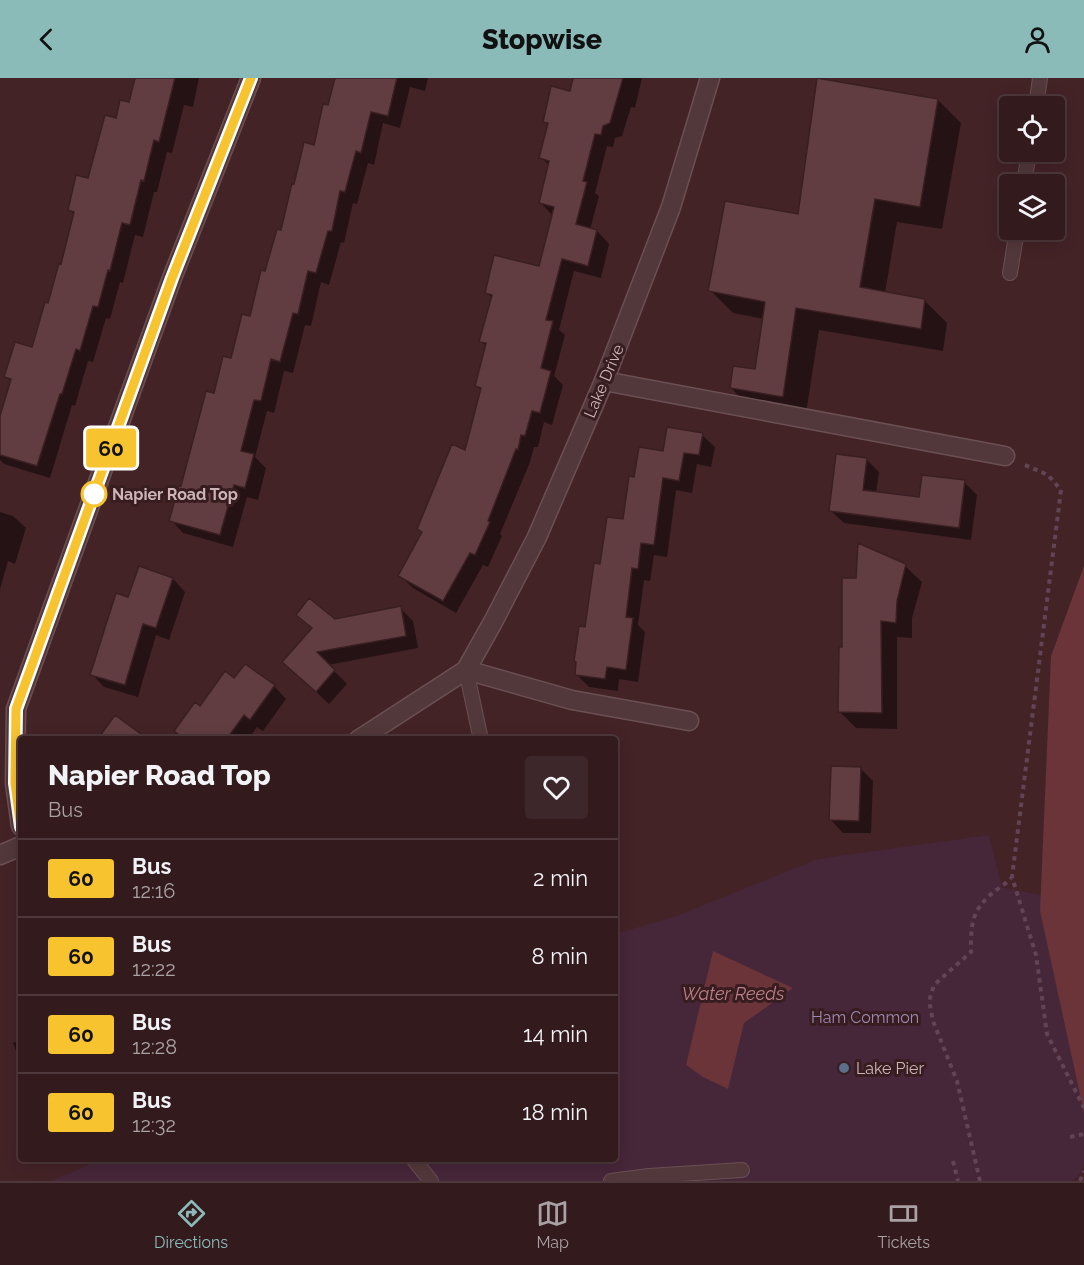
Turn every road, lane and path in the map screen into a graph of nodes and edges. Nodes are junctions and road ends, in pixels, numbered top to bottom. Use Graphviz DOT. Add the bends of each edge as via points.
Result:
graph roads {
  1 [pos="251,78"];
  2 [pos="710,78"];
  3 [pos="1041,78"];
  4 [pos="1038,96"];
  5 [pos="1015,240"];
  6 [pos="1010,273"];
  7 [pos="604,381"];
  8 [pos="1005,456"];
  9 [pos="466,670"];
  10 [pos="689,721"];
  11 [pos="364,736"];
  12 [pos="480,736"];
  13 [pos="18,804"];
  14 [pos="18,847"];
  15 [pos="0,855"];
  16 [pos="1012,877"];
  17 [pos="1084,1108"];
  18 [pos="1084,1134"];
  19 [pos="1070,1137"];
  20 [pos="953,1161"];
  21 [pos="416,1162"];
  22 [pos="742,1170"];
  23 [pos="1084,1171"];
  24 [pos="431,1181"];
  25 [pos="611,1181"];
  26 [pos="958,1181"];
  27 [pos="980,1181"];
  28 [pos="1080,1181"];
  1 -- 13 [label="street" via="172,278 16,709"];
  2 -- 7 [label="street, Lake Drive" via="671,207"];
  3 -- 4 [label="lane"];
  5 -- 6 [label="lane"];
  7 -- 8 [label="street"];
  7 -- 9 [label="street, Lake Drive" via="537,537"];
  8 -- 16 [label="path" via="1048,475 1061,490"];
  9 -- 10 [label="street" via="572,700"];
  9 -- 11 [label="street, Lake Drive"];
  9 -- 12 [label="lane"];
  14 -- 15 [label="street"];
  16 -- 17 [label="path" via="1036,955 1047,1034"];
  16 -- 27 [label="path" via="986,898 971,923 971,952 934,985 929,1001 957,1081"];
  18 -- 19 [label="path"];
  20 -- 26 [label="path"];
  21 -- 24 [label="lane"];
  22 -- 25 [label="lane"];
  23 -- 28 [label="path"];
}
